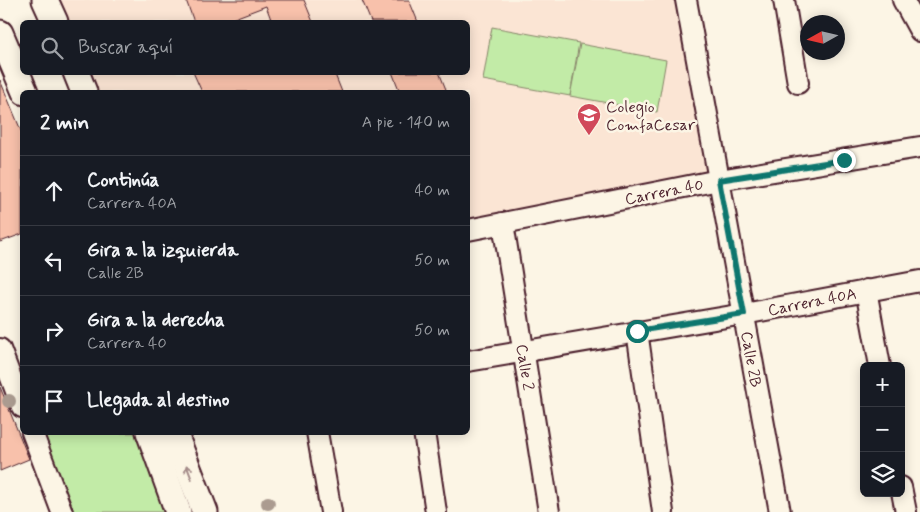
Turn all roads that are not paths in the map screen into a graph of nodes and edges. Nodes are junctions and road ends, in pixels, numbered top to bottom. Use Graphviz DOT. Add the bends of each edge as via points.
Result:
graph roads {
  1 [pos="45,0"];
  2 [pos="686,0"];
  3 [pos="784,0"];
  4 [pos="903,0"];
  5 [pos="54,20"];
  6 [pos="920,31"];
  7 [pos="0,32"];
  8 [pos="77,75"];
  9 [pos="798,83"];
  10 [pos="24,90"];
  11 [pos="83,90"];
  12 [pos="920,147"];
  13 [pos="719,180"];
  14 [pos="502,223"];
  15 [pos="470,230"];
  16 [pos="920,281"];
  17 [pos="866,290"];
  18 [pos="744,314"];
  19 [pos="637,331"];
  20 [pos="523,351"];
  21 [pos="7,360"];
  22 [pos="470,361"];
  23 [pos="879,362"];
  24 [pos="20,401"];
  25 [pos="33,435"];
  26 [pos="150,435"];
  27 [pos="175,435"];
  28 [pos="318,435"];
  29 [pos="424,435"];
  30 [pos="903,497"];
  31 [pos="62,512"];
  32 [pos="178,512"];
  33 [pos="205,512"];
  34 [pos="331,512"];
  35 [pos="436,512"];
  36 [pos="549,512"];
  37 [pos="663,512"];
  38 [pos="780,512"];
  39 [pos="906,512"];
  1 -- 5 [label="main road"];
  2 -- 13 [label="street, Calle 2B"];
  3 -- 9 [label="street"];
  4 -- 6 [label="street"];
  7 -- 10 [label="main road"];
  8 -- 11 [label="main road"];
  12 -- 13 [label="street, Carrera 40"];
  13 -- 14 [label="street, Carrera 40"];
  13 -- 18 [label="street, Calle 2B"];
  14 -- 15 [label="street, Carrera 40"];
  14 -- 20 [label="street, Calle 2"];
  16 -- 17 [label="street, Carrera 40A"];
  17 -- 18 [label="street, Carrera 40A"];
  17 -- 23 [label="street"];
  18 -- 19 [label="street, Carrera 40A"];
  18 -- 38 [label="street, Calle 2B"];
  19 -- 20 [label="street, Carrera 40A"];
  19 -- 37 [label="street"];
  20 -- 22 [label="street, Carrera 40A"];
  20 -- 36 [label="street, Calle 2"];
  21 -- 24 [label="street"];
  25 -- 31 [label="street"];
  26 -- 32 [label="main road"];
  33 -- 27 [label="main road, one-way"];
  28 -- 34 [label="street"];
  29 -- 35 [label="street"];
  30 -- 39 [label="street"];
}
